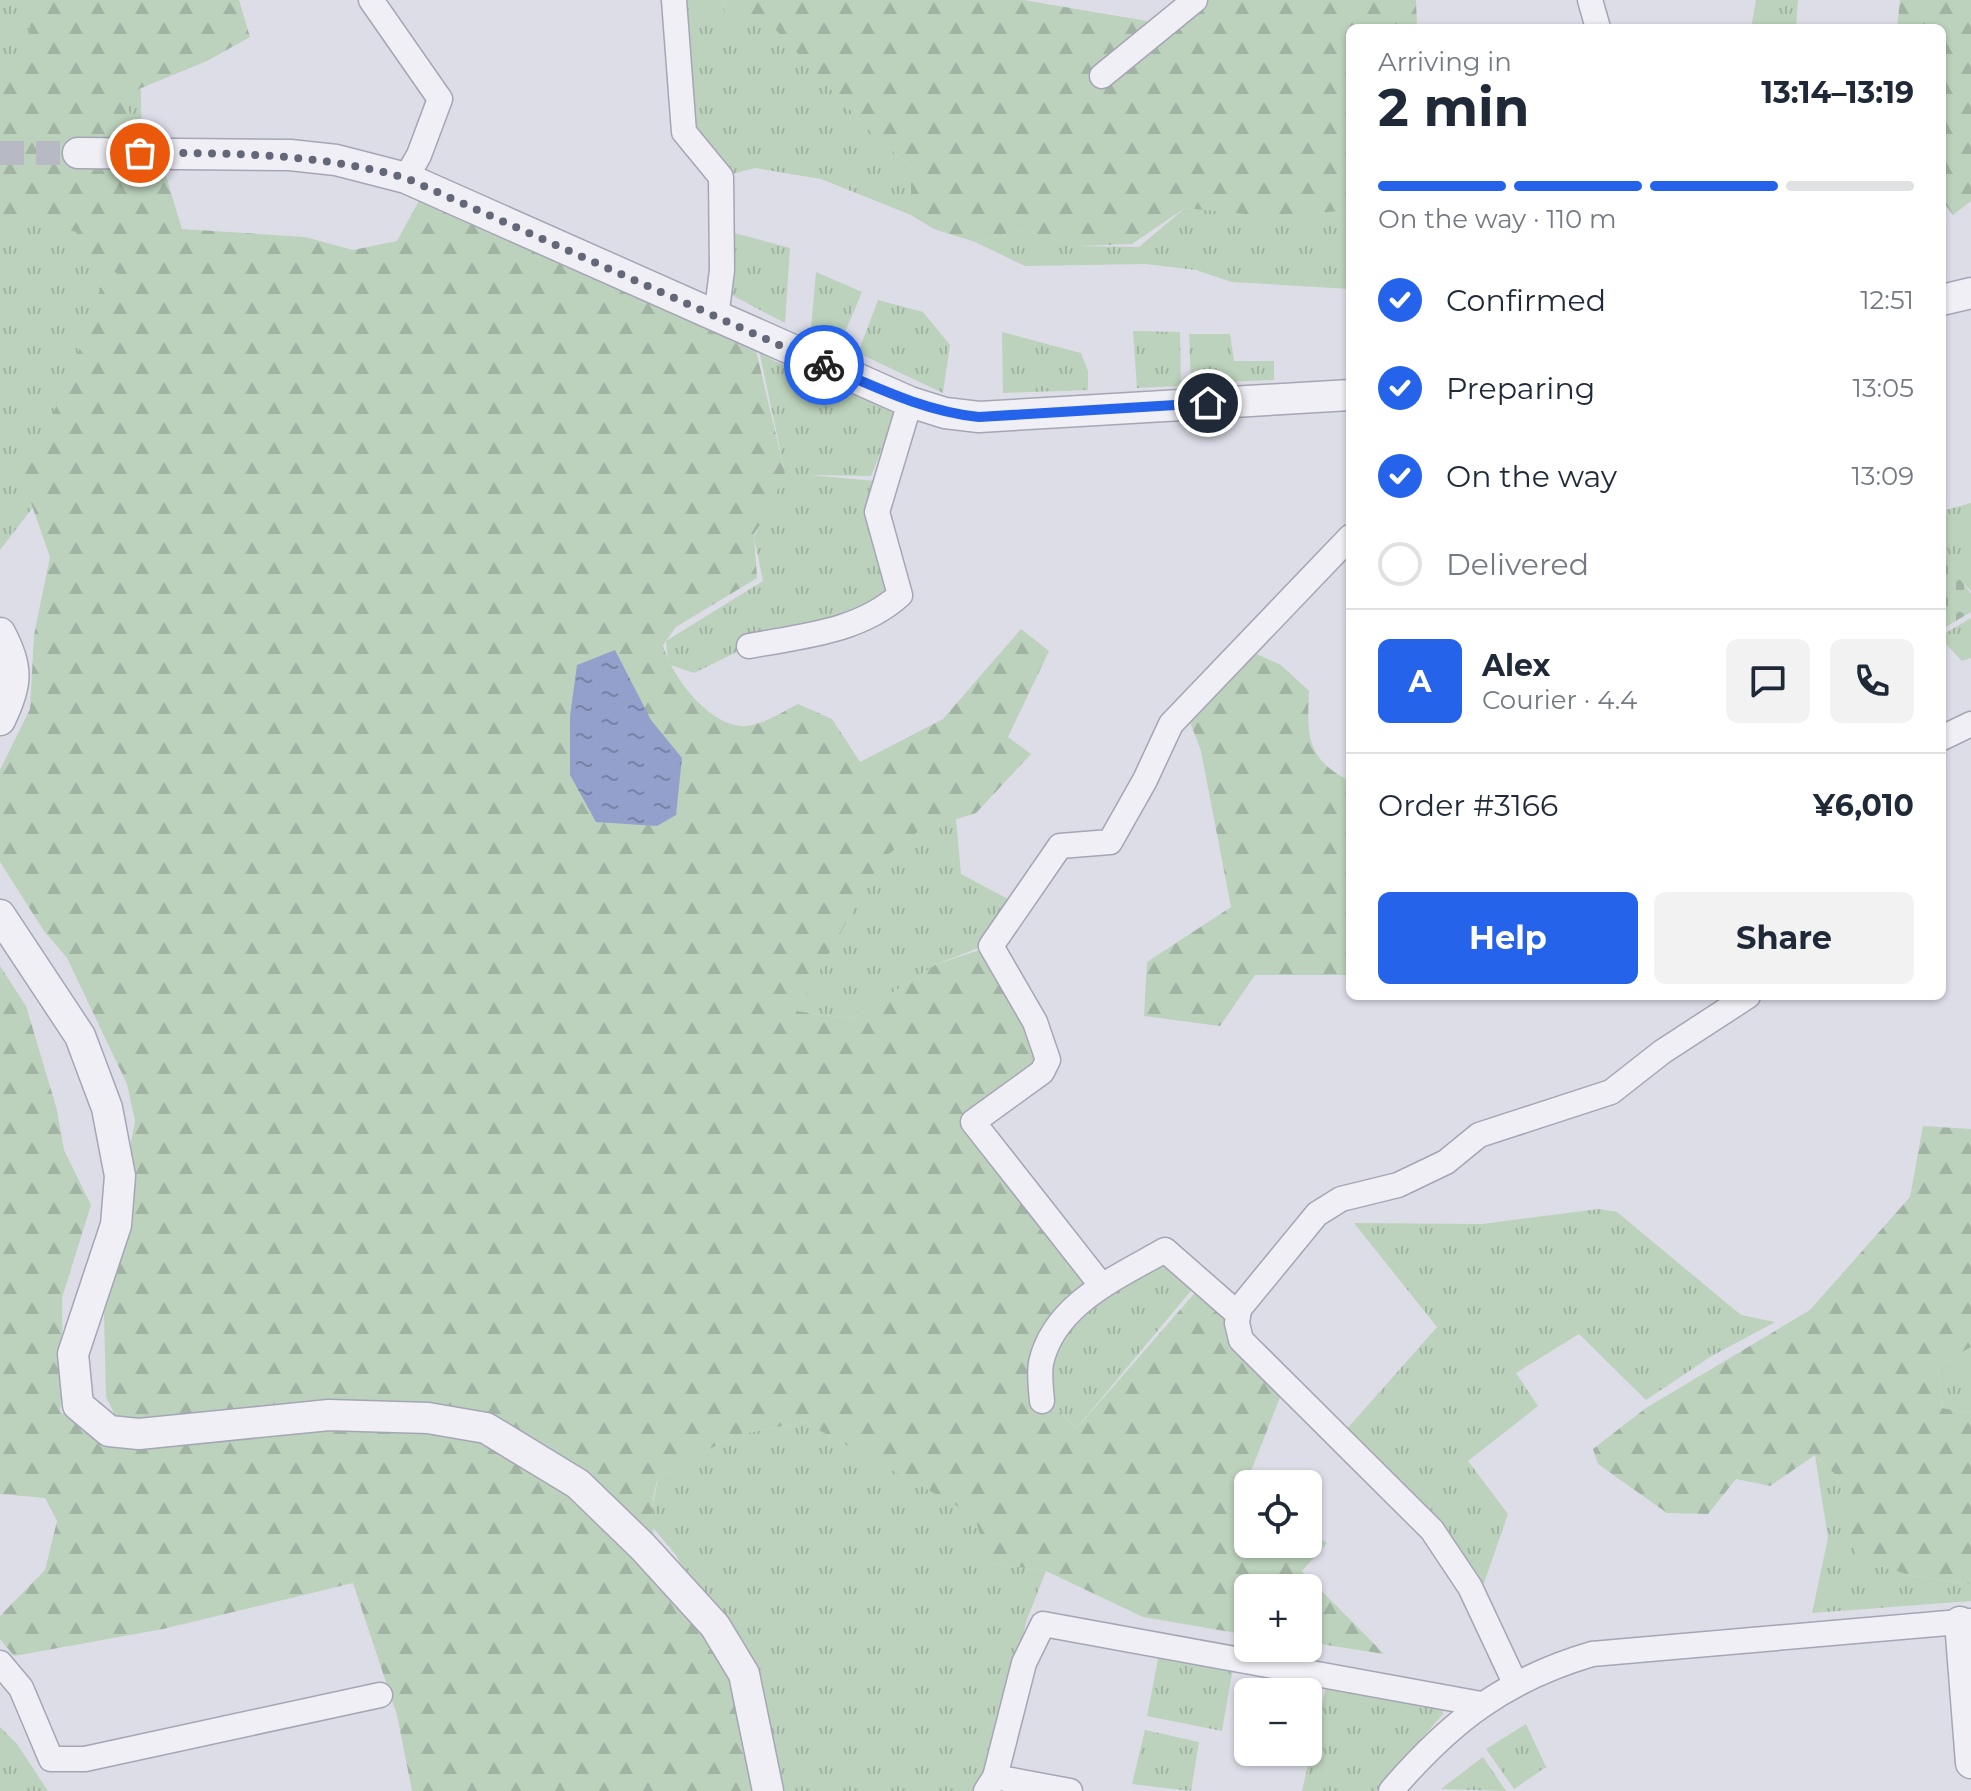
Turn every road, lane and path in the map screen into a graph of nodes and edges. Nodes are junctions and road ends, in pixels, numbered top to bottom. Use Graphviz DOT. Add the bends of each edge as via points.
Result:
graph roads {
  1 [pos="371,0"];
  2 [pos="674,0"];
  3 [pos="1195,0"];
  4 [pos="1590,0"];
  5 [pos="1597,24"];
  6 [pos="1102,76"];
  7 [pos="78,153"];
  8 [pos="406,178"];
  9 [pos="1971,293"];
  10 [pos="1946,299"];
  11 [pos="716,318"];
  12 [pos="1346,395"];
  13 [pos="910,402"];
  14 [pos="1346,541"];
  15 [pos="0,633"];
  16 [pos="749,646"];
  17 [pos="0,720"];
  18 [pos="1971,724"];
  19 [pos="1946,736"];
  20 [pos="0,915"];
  21 [pos="1742,1000"];
  22 [pos="1102,1286"];
  23 [pos="1238,1314"];
  24 [pos="1042,1401"];
  25 [pos="1966,1621"];
  26 [pos="0,1663"];
  27 [pos="1515,1683"];
  28 [pos="380,1695"];
  29 [pos="1481,1704"];
  30 [pos="1971,1763"];
  31 [pos="991,1784"];
  32 [pos="768,1791"];
  33 [pos="1070,1791"];
  34 [pos="1391,1791"];
  1 -- 8 [label="street" via="440,99"];
  2 -- 11 [label="street" via="684,132 721,177 722,270"];
  3 -- 6 [label="street"];
  4 -- 5 [label="street"];
  7 -- 8 [label="street" via="290,155 336,160"];
  8 -- 11 [label="street"];
  9 -- 10 [label="street"];
  11 -- 13 [label="street"];
  12 -- 13 [label="street" via="979,417"];
  13 -- 16 [label="street" via="877,512 900,595 880,613 837,629"];
  14 -- 22 [label="street" via="1171,724 1110,842 1060,846 991,946 1035,1022 1048,1060 1042,1072 973,1122"];
  15 -- 17 [label="street" via="13,657 14,691"];
  18 -- 19 [label="street"];
  20 -- 32 [label="street" via="80,1036 107,1108 120,1176 116,1225 73,1354 78,1405 109,1431 139,1434 329,1415 428,1418 486,1428 578,1484 715,1626 744,1674"];
  21 -- 23 [label="street" via="1611,1092 1479,1135 1446,1162 1398,1185 1341,1199 1317,1214"];
  22 -- 23 [label="street" via="1165,1250"];
  22 -- 24 [label="street" via="1073,1308 1052,1337 1041,1364"];
  23 -- 27 [label="street" via="1241,1340 1432,1530 1470,1587"];
  25 -- 27 [label="street" via="1592,1654"];
  25 -- 30 [label="street"];
  26 -- 28 [label="street" via="21,1688 51,1759 85,1759"];
  27 -- 29 [label="street"];
  29 -- 31 [label="street" via="1043,1624 1024,1663"];
  29 -- 34 [label="street" via="1431,1745"];
  31 -- 33 [label="street"];
}
